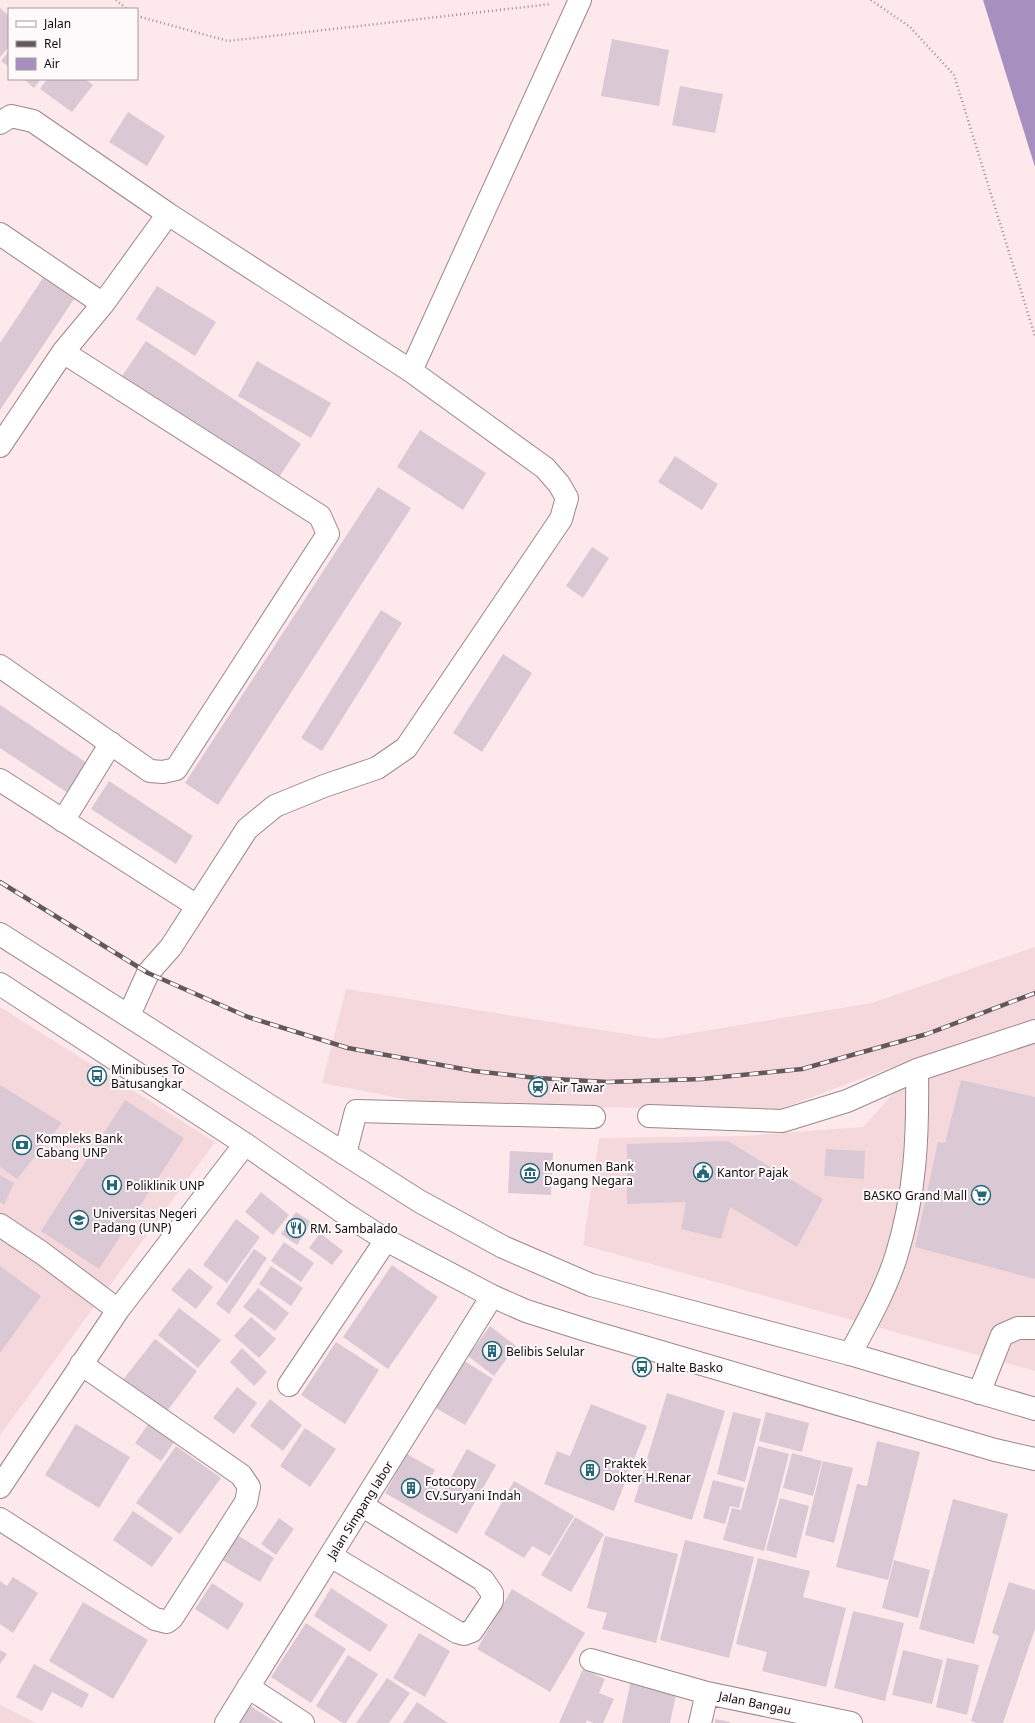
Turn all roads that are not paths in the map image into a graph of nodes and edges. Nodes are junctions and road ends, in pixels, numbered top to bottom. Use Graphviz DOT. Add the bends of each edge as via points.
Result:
graph roads {
  1 [pos="580,0"];
  2 [pos="0,123"];
  3 [pos="168,214"];
  4 [pos="0,234"];
  5 [pos="103,304"];
  6 [pos="63,352"];
  7 [pos="411,371"];
  8 [pos="0,446"];
  9 [pos="0,666"];
  10 [pos="112,743"];
  11 [pos="0,780"];
  12 [pos="63,821"];
  13 [pos="197,906"];
  14 [pos="0,934"];
  15 [pos="0,984"];
  16 [pos="129,1015"];
  17 [pos="1035,1031"];
  18 [pos="917,1070"];
  19 [pos="649,1116"];
  20 [pos="594,1117"];
  21 [pos="245,1144"];
  22 [pos="345,1154"];
  23 [pos="0,1225"];
  24 [pos="386,1240"];
  25 [pos="492,1296"];
  26 [pos="118,1310"];
  27 [pos="1035,1328"];
  28 [pos="850,1354"];
  29 [pos="81,1364"];
  30 [pos="289,1385"];
  31 [pos="979,1393"];
  32 [pos="1035,1409"];
  33 [pos="1035,1459"];
  34 [pos="0,1487"];
  35 [pos="363,1506"];
  36 [pos="0,1519"];
  37 [pos="331,1556"];
  38 [pos="591,1660"];
  39 [pos="248,1687"];
  40 [pos="707,1693"];
  41 [pos="226,1723"];
  42 [pos="303,1723"];
  43 [pos="700,1723"];
  44 [pos="851,1723"];
  1 -- 7 [label="main road"];
  2 -- 3 [label="main road" via="11,116 33,121"];
  3 -- 5 [label="main road"];
  3 -- 7 [label="main road"];
  4 -- 5 [label="main road"];
  5 -- 6 [label="main road"];
  6 -- 8 [label="main road"];
  6 -- 10 [label="main road" via="320,516 328,534 176,769 150,771"];
  7 -- 13 [label="main road" via="545,468 568,498 561,519 406,748 377,768 275,806 247,829"];
  9 -- 10 [label="main road"];
  10 -- 12 [label="main road"];
  11 -- 12 [label="main road"];
  12 -- 13 [label="main road"];
  13 -- 16 [label="main road" via="171,947 148,973"];
  14 -- 16 [label="main road"];
  15 -- 21 [label="main road"];
  16 -- 22 [label="main road"];
  17 -- 18 [label="main road"];
  18 -- 19 [label="main road" via="847,1101 782,1121"];
  18 -- 28 [label="main road" via="918,1135 912,1196 896,1258 877,1303"];
  20 -- 22 [label="main road" via="356,1112"];
  21 -- 24 [label="main road"];
  21 -- 26 [label="main road"];
  22 -- 28 [label="main road" via="419,1201 503,1247 591,1285"];
  23 -- 26 [label="main road" via="48,1257"];
  24 -- 25 [label="main road"];
  24 -- 30 [label="main road"];
  25 -- 33 [label="main road" via="594,1333 995,1450"];
  25 -- 35 [label="main road, Jalan Simpang labor"];
  26 -- 29 [label="main road"];
  27 -- 31 [label="main road" via="1018,1328 1002,1335"];
  28 -- 31 [label="main road"];
  29 -- 34 [label="main road"];
  29 -- 36 [label="main road" via="241,1475 249,1486 246,1502 167,1622 155,1619"];
  31 -- 32 [label="main road"];
  35 -- 37 [label="main road, Jalan Simpang labor"];
  35 -- 37 [label="main road" via="484,1580 492,1593 492,1601 472,1631 464,1634"];
  37 -- 39 [label="main road, Jalan Simpang labor"];
  38 -- 40 [label="main road, Jalan Bangau"];
  39 -- 41 [label="main road, Jalan Simpang labor"];
  39 -- 42 [label="main road"];
  40 -- 43 [label="main road"];
  40 -- 44 [label="main road, Jalan Bangau"];
}
